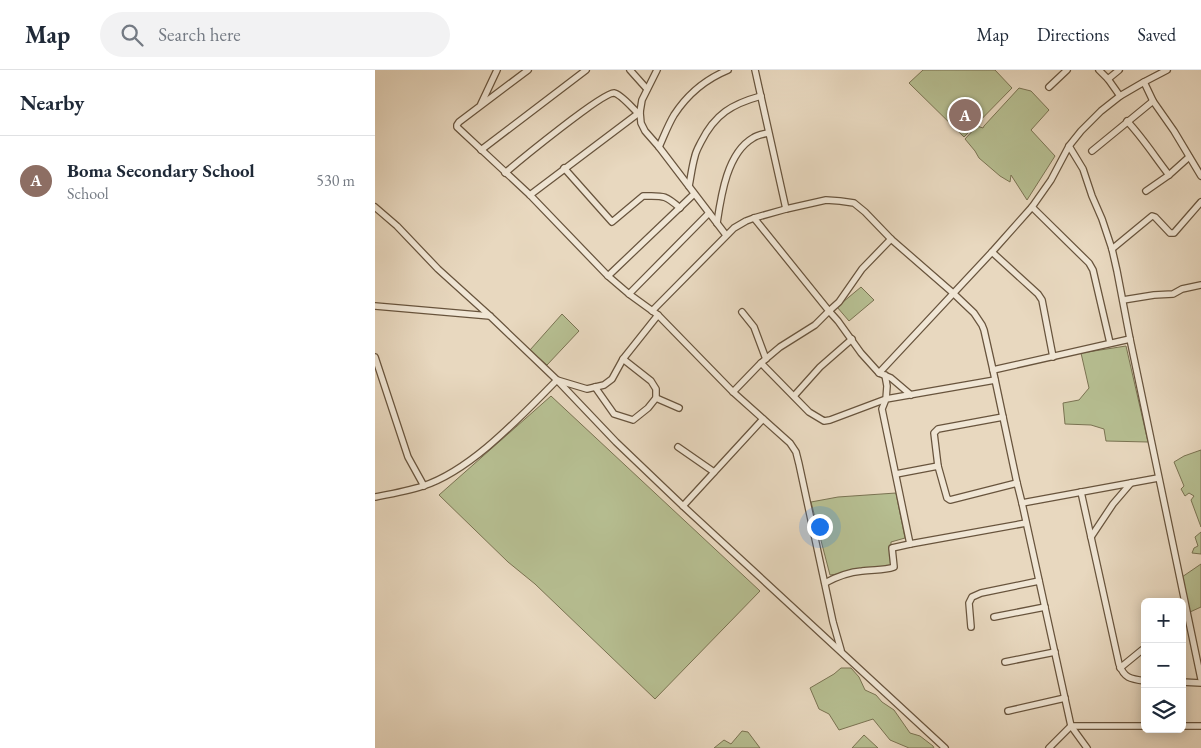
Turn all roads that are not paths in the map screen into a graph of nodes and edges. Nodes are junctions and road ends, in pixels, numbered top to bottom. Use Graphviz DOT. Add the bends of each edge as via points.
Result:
graph roads {
  1 [pos="497,70"];
  2 [pos="528,70"];
  3 [pos="586,70"];
  4 [pos="630,70"];
  5 [pos="657,70"];
  6 [pos="728,70"];
  7 [pos="755,70"];
  8 [pos="1067,70"];
  9 [pos="1099,70"];
  10 [pos="1119,70"];
  11 [pos="1167,70"];
  12 [pos="1108,79"];
  13 [pos="1144,82"];
  14 [pos="1049,87"];
  15 [pos="647,89"];
  16 [pos="761,96"];
  17 [pos="1120,96"];
  18 [pos="1153,101"];
  19 [pos="481,106"];
  20 [pos="639,113"];
  21 [pos="1127,121"];
  22 [pos="768,132"];
  23 [pos="1069,146"];
  24 [pos="659,147"];
  25 [pos="481,150"];
  26 [pos="1092,150"];
  27 [pos="1189,157"];
  28 [pos="564,168"];
  29 [pos="505,173"];
  30 [pos="1169,174"];
  31 [pos="1201,176"];
  32 [pos="689,186"];
  33 [pos="1147,191"];
  34 [pos="694,194"];
  35 [pos="530,195"];
  36 [pos="1201,202"];
  37 [pos="375,207"];
  38 [pos="1032,207"];
  39 [pos="679,208"];
  40 [pos="786,209"];
  41 [pos="709,213"];
  42 [pos="754,218"];
  43 [pos="717,223"];
  44 [pos="725,235"];
  45 [pos="891,239"];
  46 [pos="1112,249"];
  47 [pos="992,252"];
  48 [pos="608,276"];
  49 [pos="1201,285"];
  50 [pos="953,293"];
  51 [pos="629,294"];
  52 [pos="1123,300"];
  53 [pos="375,306"];
  54 [pos="652,311"];
  55 [pos="829,311"];
  56 [pos="742,312"];
  57 [pos="658,315"];
  58 [pos="490,316"];
  59 [pos="852,339"];
  60 [pos="1130,339"];
  61 [pos="1111,343"];
  62 [pos="375,357"];
  63 [pos="1053,357"];
  64 [pos="623,359"];
  65 [pos="763,361"];
  66 [pos="993,370"];
  67 [pos="882,374"];
  68 [pos="557,380"];
  69 [pos="995,380"];
  70 [pos="595,387"];
  71 [pos="733,392"];
  72 [pos="911,395"];
  73 [pos="794,396"];
  74 [pos="656,398"];
  75 [pos="885,399"];
  76 [pos="679,408"];
  77 [pos="1003,417"];
  78 [pos="763,419"];
  79 [pos="678,447"];
  80 [pos="938,466"];
  81 [pos="714,472"];
  82 [pos="896,474"];
  83 [pos="1158,478"];
  84 [pos="1017,483"];
  85 [pos="1131,484"];
  86 [pos="424,486"];
  87 [pos="1081,492"];
  88 [pos="375,497"];
  89 [pos="1022,503"];
  90 [pos="683,506"];
  91 [pos="1026,523"];
  92 [pos="1091,537"];
  93 [pos="910,544"];
  94 [pos="1039,581"];
  95 [pos="825,583"];
  96 [pos="1045,607"];
  97 [pos="995,617"];
  98 [pos="971,627"];
  99 [pos="1141,651"];
  100 [pos="841,652"];
  101 [pos="1055,652"];
  102 [pos="1005,662"];
  103 [pos="1120,668"];
  104 [pos="1201,679"];
  105 [pos="1141,681"];
  106 [pos="1186,682"];
  107 [pos="1201,683"];
  108 [pos="1065,698"];
  109 [pos="1009,711"];
  110 [pos="1071,726"];
  111 [pos="1141,726"];
  112 [pos="1186,726"];
  113 [pos="1201,726"];
  114 [pos="945,748"];
  115 [pos="1049,748"];
  116 [pos="1087,748"];
  1 -- 19 [label="street"];
  2 -- 19 [label="street"];
  3 -- 25 [label="street"];
  4 -- 15 [label="street"];
  5 -- 15 [label="street"];
  6 -- 24 [label="street" via="717,74 690,95 674,115"];
  7 -- 16 [label="street"];
  8 -- 14 [label="street"];
  9 -- 12 [label="street"];
  10 -- 12 [label="street"];
  11 -- 13 [label="street"];
  12 -- 17 [label="street"];
  13 -- 17 [label="street"];
  13 -- 18 [label="street"];
  15 -- 20 [label="street"];
  16 -- 22 [label="street"];
  16 -- 32 [label="street" via="743,101 715,120 695,154"];
  17 -- 23 [label="street" via="1101,111"];
  18 -- 21 [label="street"];
  18 -- 27 [label="street"];
  19 -- 25 [label="street" via="457,125"];
  20 -- 24 [label="street" via="645,130"];
  20 -- 28 [label="street"];
  20 -- 29 [label="street" via="619,95 609,94"];
  21 -- 26 [label="street"];
  21 -- 30 [label="street"];
  22 -- 40 [label="street"];
  22 -- 43 [label="street" via="743,146 733,161 726,178"];
  23 -- 38 [label="street"];
  23 -- 46 [label="street" via="1083,169"];
  24 -- 32 [label="street"];
  25 -- 29 [label="street"];
  27 -- 30 [label="street"];
  27 -- 31 [label="street"];
  28 -- 35 [label="street"];
  28 -- 39 [label="street" via="612,222 643,196 663,196"];
  29 -- 35 [label="street"];
  30 -- 33 [label="street"];
  32 -- 34 [label="street"];
  34 -- 39 [label="street"];
  34 -- 41 [label="street"];
  35 -- 48 [label="street"];
  36 -- 46 [label="street" via="1174,234 1152,216"];
  37 -- 58 [label="street"];
  38 -- 47 [label="street"];
  38 -- 61 [label="street" via="1089,263"];
  39 -- 48 [label="street"];
  40 -- 42 [label="street"];
  40 -- 45 [label="street" via="826,200 854,203"];
  41 -- 43 [label="street"];
  41 -- 51 [label="street"];
  42 -- 44 [label="street"];
  42 -- 55 [label="street"];
  43 -- 44 [label="street"];
  44 -- 54 [label="street"];
  45 -- 50 [label="street"];
  45 -- 55 [label="street"];
  46 -- 52 [label="street"];
  47 -- 50 [label="street"];
  47 -- 63 [label="street" via="1042,300"];
  48 -- 51 [label="street"];
  49 -- 52 [label="street" via="1173,294"];
  50 -- 66 [label="street" via="982,324"];
  50 -- 67 [label="street"];
  51 -- 54 [label="street"];
  52 -- 60 [label="street"];
  53 -- 58 [label="street"];
  54 -- 57 [label="street"];
  55 -- 59 [label="street"];
  55 -- 65 [label="street" via="815,325"];
  56 -- 65 [label="street" via="753,327"];
  57 -- 64 [label="street"];
  57 -- 71 [label="street"];
  58 -- 68 [label="street"];
  59 -- 67 [label="street"];
  59 -- 73 [label="street"];
  60 -- 61 [label="street"];
  60 -- 83 [label="street"];
  61 -- 63 [label="street"];
  62 -- 86 [label="street" via="408,457"];
  63 -- 66 [label="street"];
  64 -- 70 [label="street" via="612,379"];
  64 -- 74 [label="street" via="651,381 656,389"];
  65 -- 71 [label="street"];
  65 -- 73 [label="street"];
  66 -- 69 [label="street"];
  67 -- 72 [label="street"];
  67 -- 75 [label="street" via="887,386"];
  68 -- 70 [label="street" via="587,389"];
  68 -- 86 [label="street" via="484,450 453,473"];
  68 -- 90 [label="street"];
  69 -- 72 [label="street"];
  69 -- 77 [label="street"];
  70 -- 74 [label="street" via="614,414 633,420"];
  71 -- 78 [label="street"];
  72 -- 75 [label="street"];
  73 -- 75 [label="street" via="809,412 824,421"];
  74 -- 76 [label="street"];
  75 -- 82 [label="street" via="882,409"];
  77 -- 80 [label="street" via="938,429 934,433"];
  77 -- 84 [label="street"];
  78 -- 81 [label="street"];
  78 -- 95 [label="street" via="796,452"];
  79 -- 81 [label="street"];
  80 -- 82 [label="street"];
  80 -- 84 [label="street" via="947,498 952,501"];
  81 -- 90 [label="street"];
  82 -- 93 [label="street"];
  83 -- 85 [label="street"];
  83 -- 104 [label="street"];
  84 -- 89 [label="street"];
  85 -- 87 [label="street"];
  85 -- 92 [label="street"];
  86 -- 88 [label="street"];
  87 -- 89 [label="street"];
  87 -- 92 [label="street"];
  89 -- 91 [label="street"];
  90 -- 100 [label="street"];
  91 -- 93 [label="street"];
  91 -- 94 [label="street"];
  92 -- 103 [label="street"];
  93 -- 95 [label="street" via="892,548 894,567 862,571"];
  94 -- 96 [label="street"];
  94 -- 98 [label="street" via="972,597 969,603"];
  95 -- 100 [label="street"];
  96 -- 97 [label="street"];
  96 -- 101 [label="street"];
  99 -- 103 [label="street"];
  100 -- 114 [label="street"];
  101 -- 102 [label="street"];
  101 -- 108 [label="street"];
  103 -- 105 [label="street" via="1129,678"];
  106 -- 107 [label="street"];
  108 -- 109 [label="street"];
  108 -- 110 [label="street"];
  110 -- 111 [label="street"];
  110 -- 115 [label="street"];
  110 -- 116 [label="street"];
  112 -- 113 [label="street"];
}
